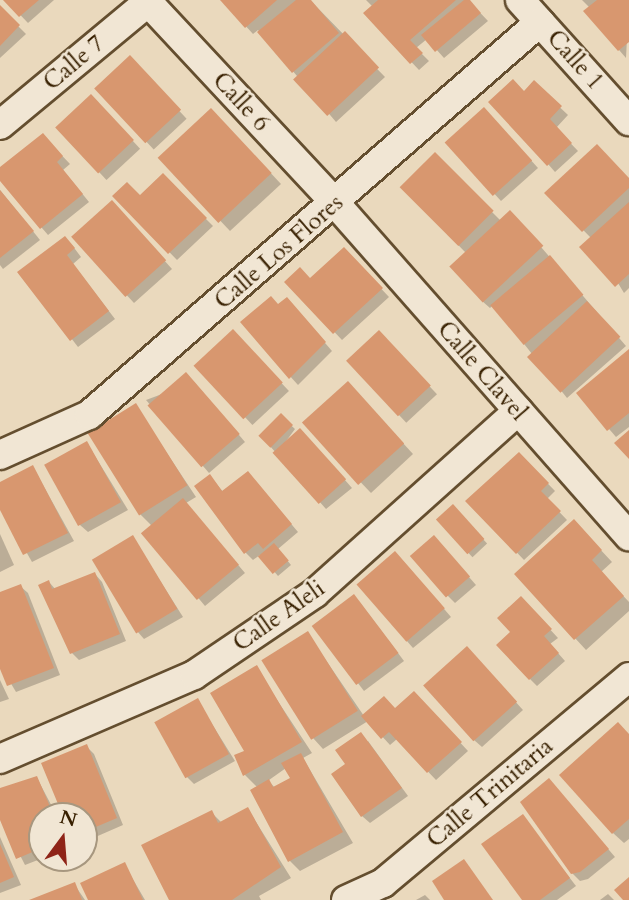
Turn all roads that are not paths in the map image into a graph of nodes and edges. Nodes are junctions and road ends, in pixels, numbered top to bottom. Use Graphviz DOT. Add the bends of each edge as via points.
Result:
graph roads {
  1 [pos="520,0"];
  2 [pos="147,1"];
  3 [pos="540,22"];
  4 [pos="629,121"];
  5 [pos="0,125"];
  6 [pos="336,204"];
  7 [pos="518,411"];
  8 [pos="0,455"];
  9 [pos="629,536"];
  10 [pos="629,677"];
  11 [pos="0,759"];
  12 [pos="346,900"];
  1 -- 3 [label="street, Calle 1"];
  2 -- 5 [label="street, Calle 7"];
  2 -- 6 [label="street, Calle 6"];
  3 -- 4 [label="street, Calle 1"];
  3 -- 6 [label="street, Calle Los Flores"];
  6 -- 7 [label="street, Calle Clavel"];
  6 -- 8 [label="street, Calle Los Flores" via="89,415"];
  7 -- 9 [label="street, Calle Clavel"];
  7 -- 11 [label="street, Calle Aleli" via="315,593 194,675"];
  10 -- 12 [label="street, Calle Trinitaria" via="383,883"];
}
